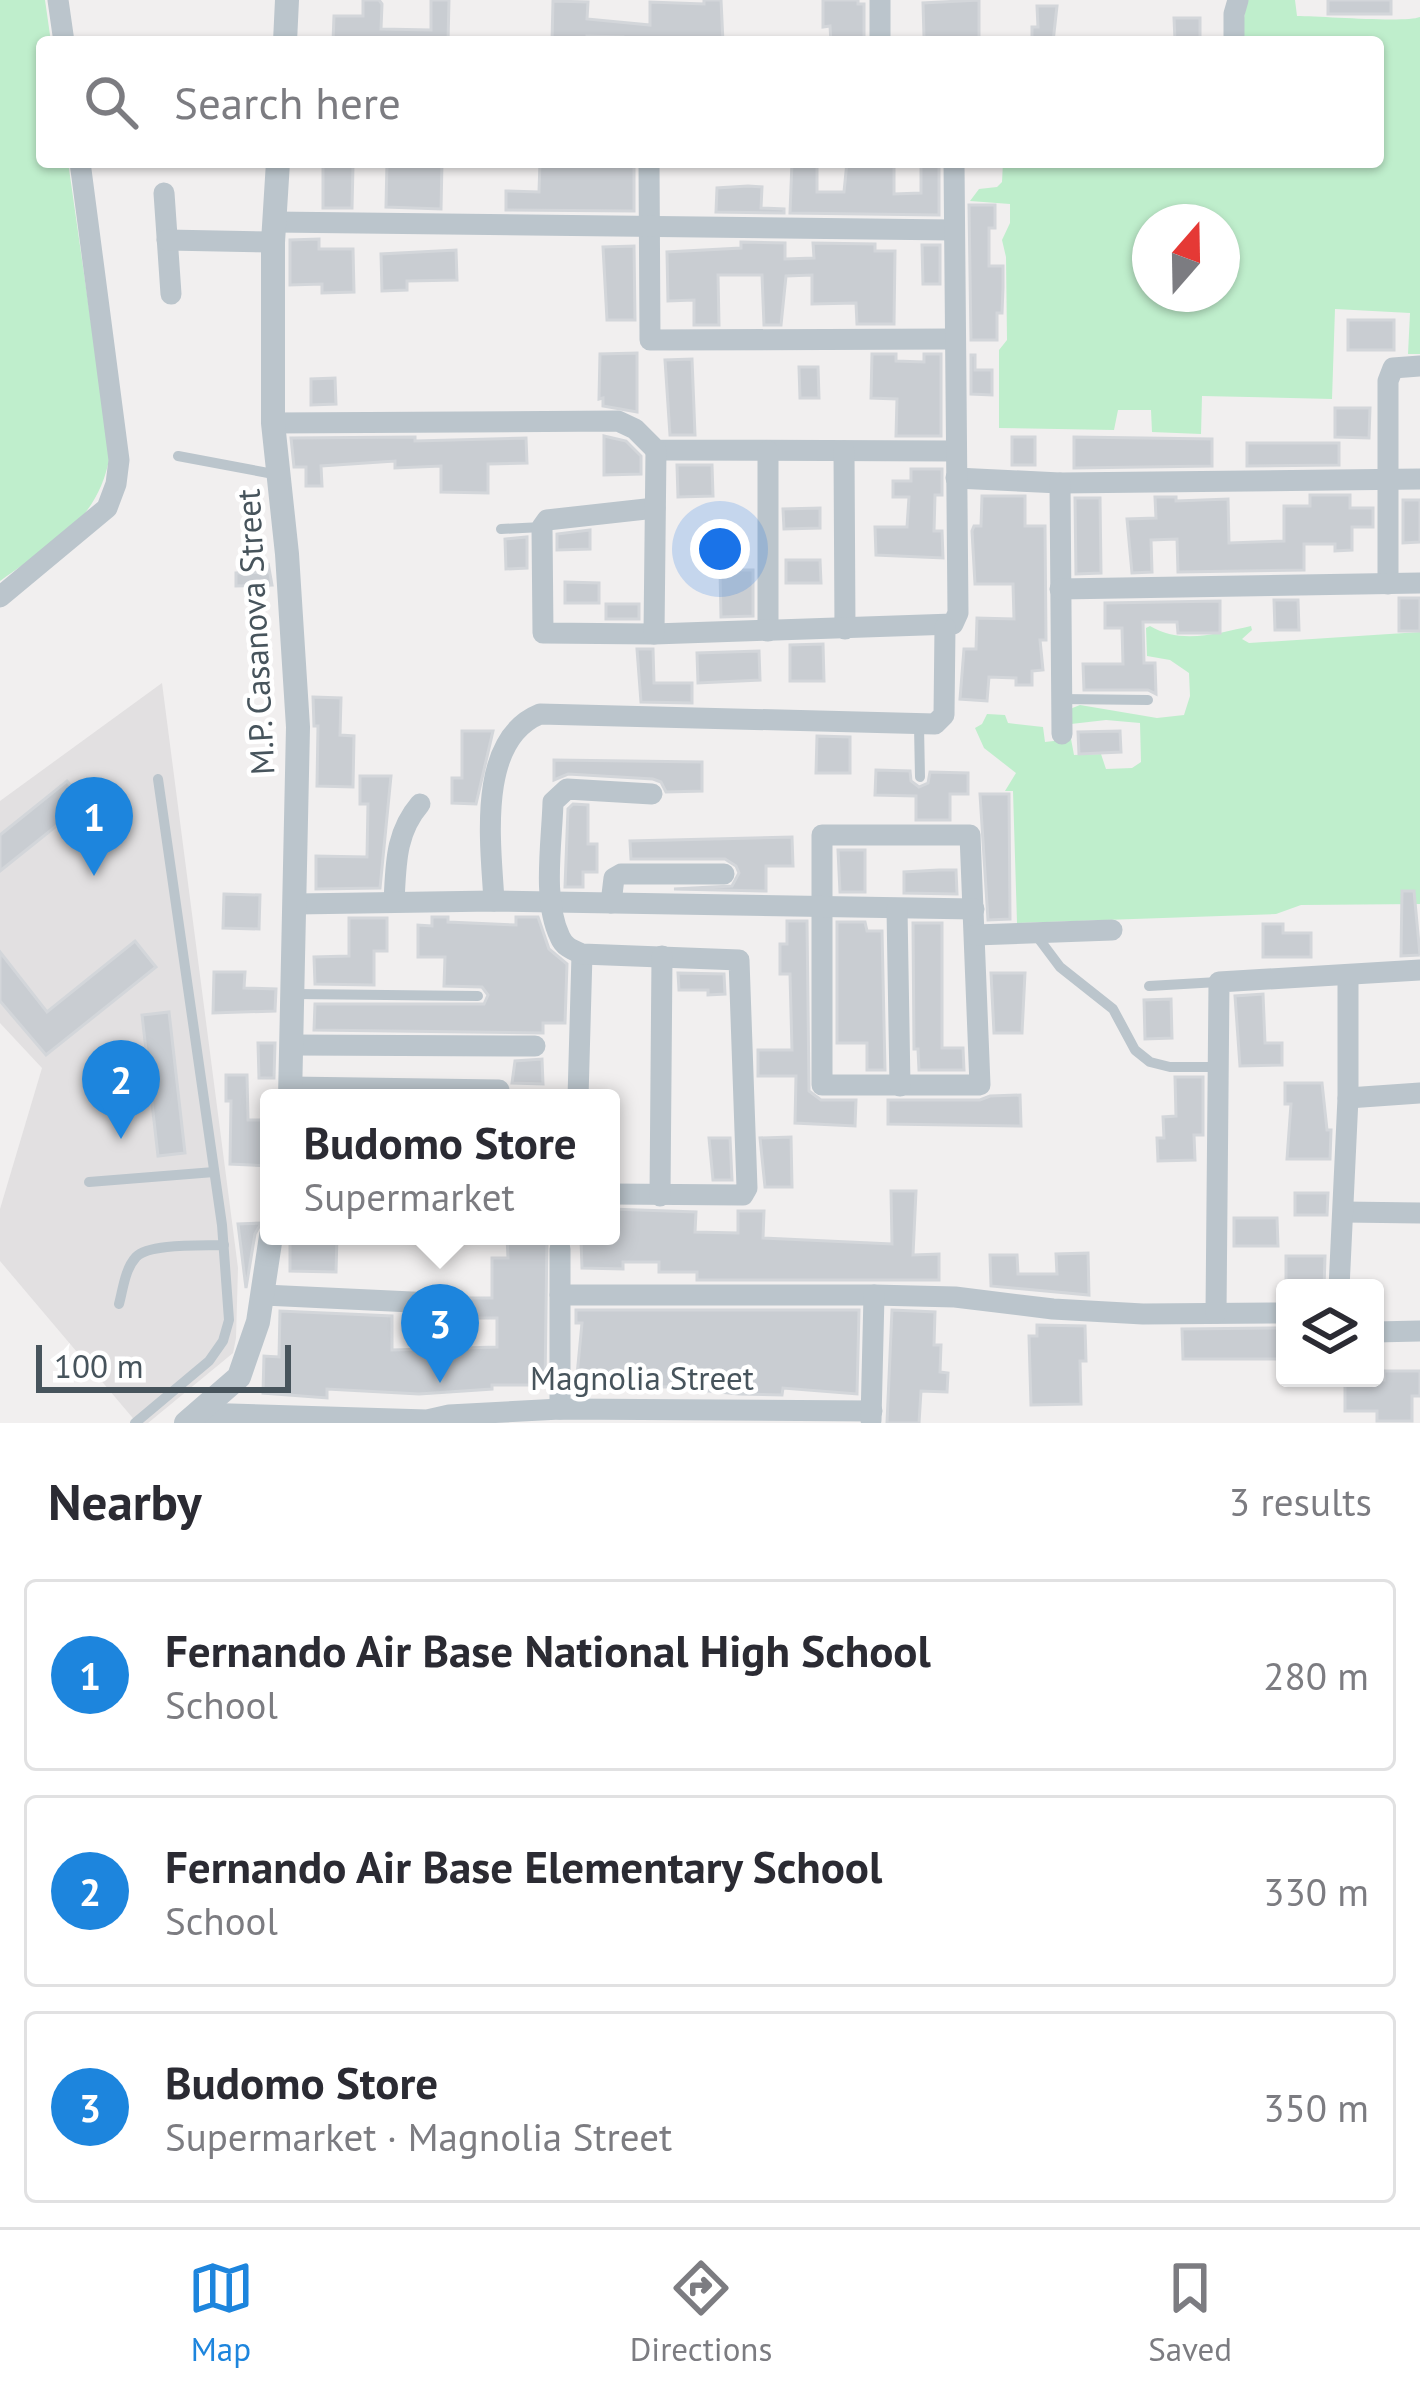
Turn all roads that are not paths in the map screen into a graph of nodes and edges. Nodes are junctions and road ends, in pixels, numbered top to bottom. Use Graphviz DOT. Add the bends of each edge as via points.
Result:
graph roads {
  1 [pos="58,0"];
  2 [pos="287,0"];
  3 [pos="880,0"];
  4 [pos="1238,0"];
  5 [pos="63,36"];
  6 [pos="285,36"];
  7 [pos="880,36"];
  8 [pos="1234,36"];
  9 [pos="81,168"];
  10 [pos="278,168"];
  11 [pos="649,168"];
  12 [pos="954,168"];
  13 [pos="164,193"];
  14 [pos="650,226"];
  15 [pos="953,230"];
  16 [pos="273,232"];
  17 [pos="167,240"];
  18 [pos="171,294"];
  19 [pos="954,339"];
  20 [pos="1420,366"];
  21 [pos="273,423"];
  22 [pos="656,450"];
  23 [pos="768,451"];
  24 [pos="844,451"];
  25 [pos="954,452"];
  26 [pos="178,456"];
  27 [pos="279,476"];
  28 [pos="956,478"];
  29 [pos="1387,479"];
  30 [pos="1420,479"];
  31 [pos="1060,484"];
  32 [pos="655,508"];
  33 [pos="542,527"];
  34 [pos="501,529"];
  35 [pos="1420,583"];
  36 [pos="1388,584"];
  37 [pos="1060,589"];
  38 [pos="0,597"];
  39 [pos="945,627"];
  40 [pos="845,629"];
  41 [pos="768,631"];
  42 [pos="654,634"];
  43 [pos="1061,699"];
  44 [pos="1148,700"];
  45 [pos="919,726"];
  46 [pos="1062,734"];
  47 [pos="920,777"];
  48 [pos="158,779"];
  49 [pos="652,794"];
  50 [pos="420,803"];
  51 [pos="724,874"];
  52 [pos="494,901"];
  53 [pos="394,902"];
  54 [pos="552,902"];
  55 [pos="611,903"];
  56 [pos="296,904"];
  57 [pos="822,907"];
  58 [pos="897,909"];
  59 [pos="974,909"];
  60 [pos="1112,930"];
  61 [pos="1034,933"];
  62 [pos="974,934"];
  63 [pos="582,954"];
  64 [pos="662,956"];
  65 [pos="1420,970"];
  66 [pos="1348,975"];
  67 [pos="1219,982"];
  68 [pos="1150,986"];
  69 [pos="294,994"];
  70 [pos="478,996"];
  71 [pos="293,1045"];
  72 [pos="535,1046"];
  73 [pos="1216,1066"];
  74 [pos="900,1086"];
  75 [pos="291,1089"];
  76 [pos="578,1089"];
  77 [pos="1420,1093"];
  78 [pos="1348,1098"];
  79 [pos="214,1172"];
  80 [pos="89,1183"];
  81 [pos="620,1194"];
  82 [pos="660,1196"];
  83 [pos="1343,1212"];
  84 [pos="1420,1213"];
  85 [pos="224,1244"];
  86 [pos="270,1245"];
  87 [pos="560,1250"];
  88 [pos="1339,1279"];
  89 [pos="263,1295"];
  90 [pos="560,1295"];
  91 [pos="874,1295"];
  92 [pos="119,1304"];
  93 [pos="454,1304"];
  94 [pos="1216,1313"];
  95 [pos="1276,1313"];
  96 [pos="1420,1331"];
  97 [pos="1384,1332"];
  98 [pos="560,1409"];
  99 [pos="872,1417"];
  100 [pos="192,1418"];
  101 [pos="415,1421"];
  102 [pos="135,1423"];
  1 -- 5 [label="street"];
  2 -- 6 [label="street"];
  3 -- 7 [label="street"];
  4 -- 8 [label="street"];
  9 -- 38 [label="street" via="116,484 107,508"];
  10 -- 16 [label="street, M.P. Casanova Street"];
  11 -- 14 [label="street"];
  12 -- 15 [label="street"];
  13 -- 17 [label="street"];
  14 -- 15 [label="street"];
  14 -- 16 [label="street"];
  14 -- 19 [label="street" via="650,340"];
  15 -- 19 [label="street"];
  16 -- 17 [label="street"];
  16 -- 21 [label="street, M.P. Casanova Street"];
  17 -- 18 [label="street"];
  19 -- 25 [label="street"];
  20 -- 29 [label="street" via="1394,368 1388,381"];
  21 -- 22 [label="street" via="618,421"];
  21 -- 27 [label="street, M.P. Casanova Street"];
  22 -- 23 [label="street"];
  22 -- 32 [label="street"];
  23 -- 24 [label="street"];
  23 -- 41 [label="street"];
  24 -- 25 [label="street"];
  24 -- 40 [label="street"];
  25 -- 28 [label="street"];
  26 -- 27 [label="lane"];
  27 -- 56 [label="street, M.P. Casanova Street" via="298,727"];
  28 -- 31 [label="street"];
  28 -- 39 [label="street" via="958,613"];
  29 -- 30 [label="street"];
  29 -- 31 [label="street"];
  29 -- 36 [label="street"];
  31 -- 37 [label="street"];
  32 -- 33 [label="street" via="555,518"];
  32 -- 42 [label="street"];
  33 -- 34 [label="lane"];
  33 -- 42 [label="street" via="543,633"];
  35 -- 36 [label="street"];
  36 -- 37 [label="street"];
  37 -- 43 [label="street"];
  39 -- 40 [label="street"];
  39 -- 45 [label="street" via="944,715"];
  40 -- 41 [label="street"];
  41 -- 42 [label="street"];
  43 -- 44 [label="lane"];
  43 -- 46 [label="street"];
  45 -- 47 [label="lane"];
  45 -- 52 [label="street" via="540,714 526,720 493,778"];
  48 -- 79 [label="lane"];
  49 -- 54 [label="street" via="560,792 553,802"];
  50 -- 53 [label="street" via="397,848"];
  51 -- 55 [label="street" via="621,874"];
  52 -- 53 [label="street"];
  52 -- 54 [label="street"];
  53 -- 56 [label="street"];
  54 -- 55 [label="street"];
  54 -- 63 [label="street" via="561,942"];
  55 -- 57 [label="street"];
  56 -- 69 [label="street, M.P. Casanova Street"];
  57 -- 58 [label="street"];
  57 -- 59 [label="street" via="822,835 970,835"];
  57 -- 74 [label="street" via="822,1085"];
  58 -- 59 [label="street"];
  58 -- 74 [label="street"];
  59 -- 62 [label="street"];
  60 -- 61 [label="street"];
  61 -- 62 [label="street"];
  61 -- 73 [label="lane" via="1060,967 1113,1009 1150,1062"];
  62 -- 74 [label="street" via="980,1085"];
  63 -- 64 [label="street"];
  63 -- 76 [label="street"];
  64 -- 82 [label="street"];
  64 -- 82 [label="street" via="739,960 747,1188 743,1195"];
  65 -- 66 [label="street"];
  66 -- 67 [label="street"];
  66 -- 78 [label="street"];
  67 -- 68 [label="lane"];
  67 -- 73 [label="street"];
  69 -- 70 [label="lane"];
  69 -- 71 [label="street, M.P. Casanova Street"];
  71 -- 72 [label="street"];
  71 -- 75 [label="street, M.P. Casanova Street"];
  73 -- 94 [label="street"];
  77 -- 78 [label="street"];
  78 -- 83 [label="street"];
  79 -- 80 [label="lane"];
  79 -- 85 [label="lane"];
  81 -- 82 [label="street"];
  83 -- 84 [label="street"];
  83 -- 88 [label="street"];
  85 -- 92 [label="lane" via="148,1249 136,1256"];
  85 -- 102 [label="lane" via="224,1341"];
  86 -- 89 [label="street"];
  87 -- 90 [label="street"];
  89 -- 93 [label="street"];
  89 -- 100 [label="street" via="239,1377"];
  90 -- 91 [label="street"];
  90 -- 98 [label="street"];
  91 -- 94 [label="street"];
  91 -- 99 [label="street"];
  94 -- 95 [label="street"];
  96 -- 97 [label="street"];
  98 -- 99 [label="street, Magnolia Street"];
  98 -- 101 [label="street, Magnolia Street"];
  100 -- 101 [label="street, Magnolia Street"];
}
